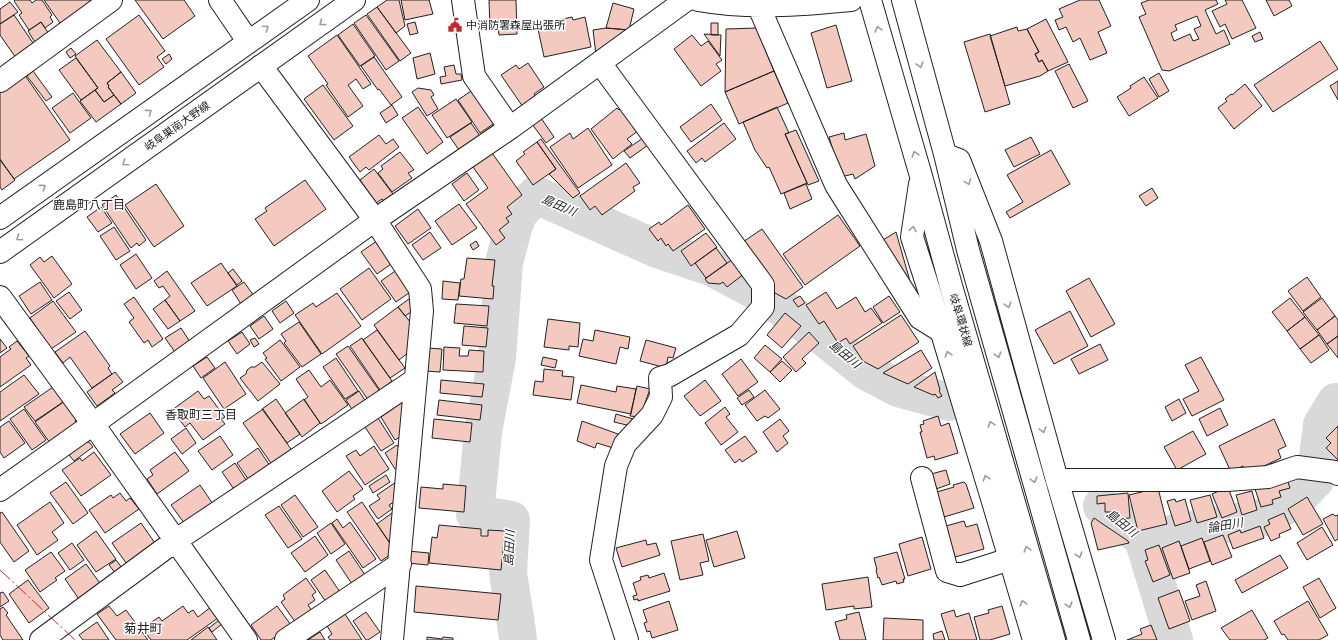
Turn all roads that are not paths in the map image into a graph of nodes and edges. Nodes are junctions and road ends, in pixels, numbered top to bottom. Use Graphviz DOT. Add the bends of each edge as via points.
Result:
graph roads {
  1 [pos="111,0"];
  2 [pos="220,0"];
  3 [pos="308,0"];
  4 [pos="354,0"];
  5 [pos="463,0"];
  6 [pos="686,0"];
  7 [pos="698,0"];
  8 [pos="851,0"];
  9 [pos="870,0"];
  10 [pos="902,0"];
  11 [pos="757,2"];
  12 [pos="248,41"];
  13 [pos="600,63"];
  14 [pos="262,66"];
  15 [pos="0,81"];
  16 [pos="510,128"];
  17 [pos="945,154"];
  18 [pos="921,176"];
  19 [pos="0,218"];
  20 [pos="375,220"];
  21 [pos="0,252"];
  22 [pos="0,297"];
  23 [pos="941,332"];
  24 [pos="415,380"];
  25 [pos="93,424"];
  26 [pos="1338,474"];
  27 [pos="922,478"];
  28 [pos="1057,480"];
  29 [pos="0,490"];
  30 [pos="175,541"];
  31 [pos="1010,559"];
  32 [pos="400,564"];
  33 [pos="1036,639"];
  34 [pos="42,640"];
  35 [pos="246,640"];
  36 [pos="286,640"];
  37 [pos="392,640"];
  38 [pos="627,640"];
  39 [pos="1079,640"];
  40 [pos="1104,640"];
  1 -- 15 [label="street"];
  2 -- 12 [label="street"];
  12 -- 3 [label="street, one-way"];
  4 -- 14 [label="street, 岐阜巣南大野線, one-way"];
  5 -- 16 [label="street" via="474,76"];
  6 -- 13 [label="street"];
  7 -- 11 [label="street" via="712,3"];
  8 -- 11 [label="street" via="790,5"];
  18 -- 9 [label="street, 岐阜環状線, one-way"];
  10 -- 17 [label="street, one-way"];
  11 -- 23 [label="street" via="836,185 920,318"];
  19 -- 12 [label="street, one-way"];
  13 -- 16 [label="street"];
  13 -- 38 [label="street" via="763,285 763,307 739,335 670,375 660,378 661,397 652,415 625,444 616,466 601,560"];
  14 -- 20 [label="street"];
  14 -- 21 [label="street, 岐阜巣南大野線, one-way"];
  16 -- 20 [label="street"];
  17 -- 28 [label="street, one-way" via="959,160 991,241"];
  17 -- 39 [label="street, one-way" via="968,250"];
  23 -- 18 [label="street, one-way" via="912,237"];
  33 -- 18 [label="street, 岐阜環状線, one-way" via="951,286"];
  20 -- 24 [label="street" via="420,289 422,311"];
  20 -- 25 [label="street"];
  22 -- 25 [label="street"];
  31 -- 23 [label="street, one-way"];
  24 -- 30 [label="street"];
  24 -- 32 [label="street"];
  25 -- 29 [label="street"];
  25 -- 30 [label="street"];
  26 -- 28 [label="street" via="1298,467 1268,477 1227,480"];
  27 -- 31 [label="street" via="947,571 960,575"];
  28 -- 40 [label="street, one-way"];
  30 -- 34 [label="street"];
  30 -- 35 [label="street"];
  33 -- 31 [label="street, one-way"];
  32 -- 36 [label="street"];
  32 -- 37 [label="street"];
}
